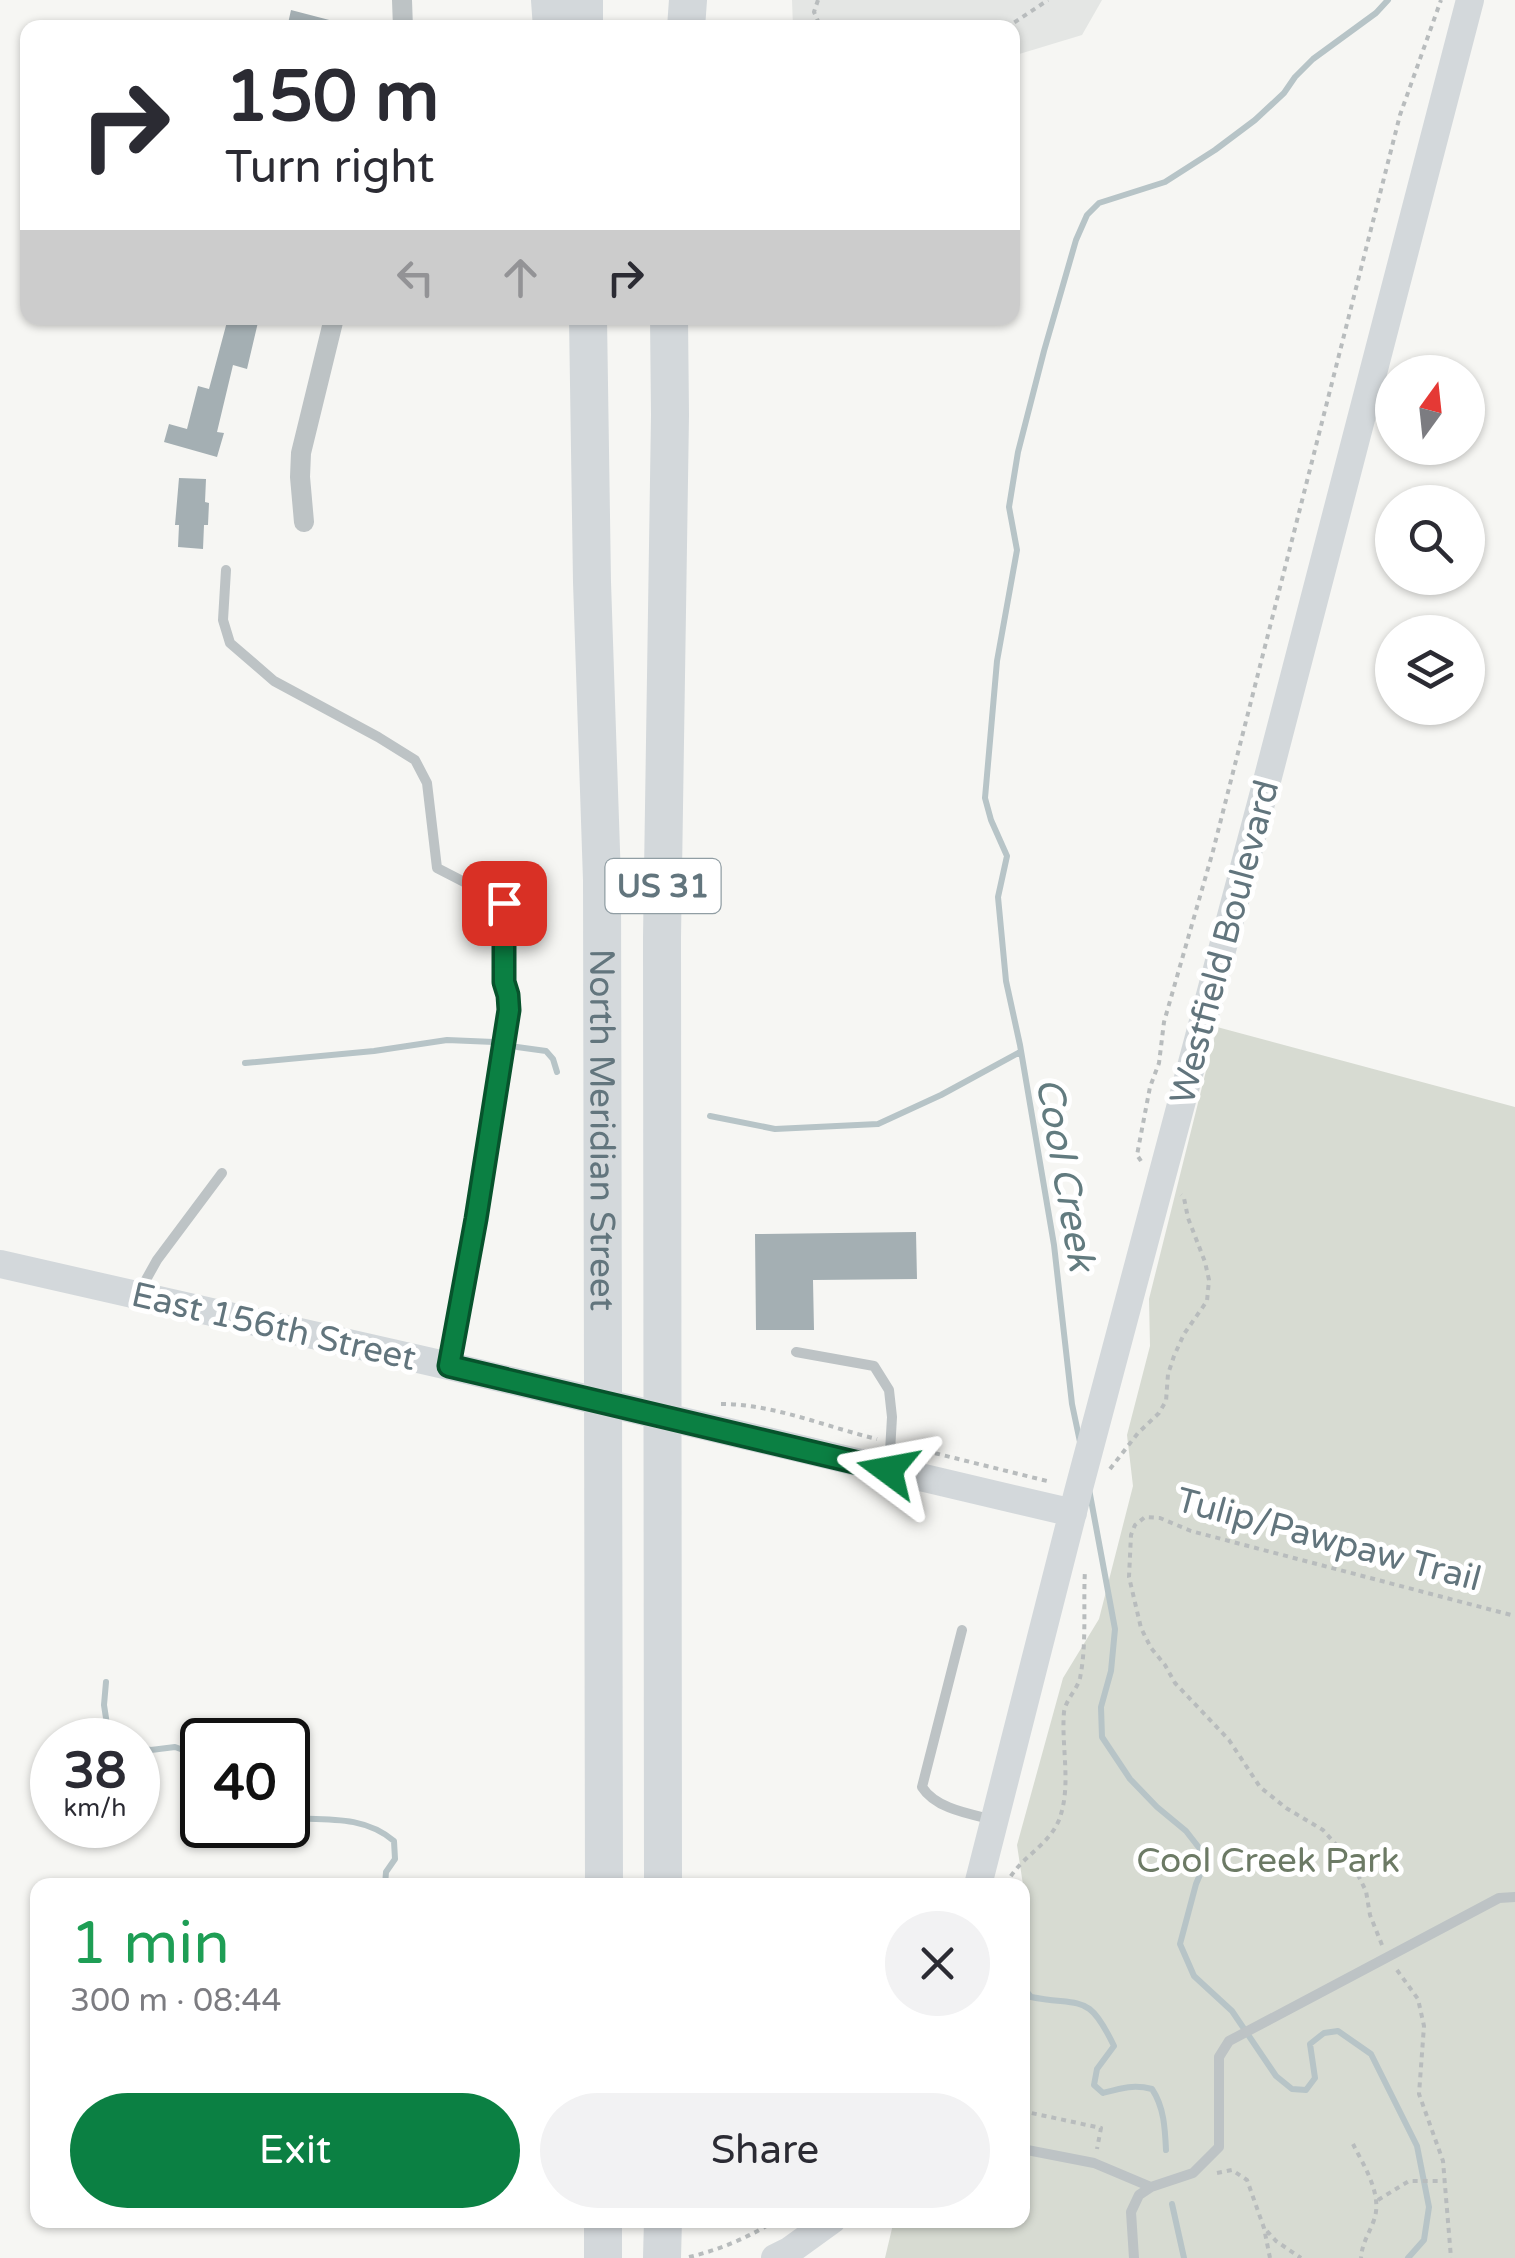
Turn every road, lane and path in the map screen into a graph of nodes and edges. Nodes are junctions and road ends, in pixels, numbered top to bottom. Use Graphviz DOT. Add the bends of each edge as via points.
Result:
graph roads {
  1 [pos="1048,0"];
  2 [pos="1470,0"];
  3 [pos="1018,20"];
  4 [pos="332,325"];
  5 [pos="569,325"];
  6 [pos="588,325"];
  7 [pos="672,325"];
  8 [pos="304,522"];
  9 [pos="226,570"];
  10 [pos="592,582"];
  11 [pos="222,1173"];
  12 [pos="0,1264"];
  13 [pos="137,1295"];
  14 [pos="796,1352"];
  15 [pos="449,1366"];
  16 [pos="888,1470"];
  17 [pos="1076,1503"];
  18 [pos="1084,1598"];
  19 [pos="1515,1616"];
  20 [pos="962,1630"];
  21 [pos="995,1820"];
  22 [pos="604,1878"];
  23 [pos="663,1878"];
  24 [pos="980,1878"];
  25 [pos="1009,1878"];
  26 [pos="1515,1896"];
  27 [pos="1387,1958"];
  28 [pos="1030,2113"];
  29 [pos="1353,2144"];
  30 [pos="1030,2150"];
  31 [pos="1094,2163"];
  32 [pos="1210,2178"];
  33 [pos="1446,2181"];
  34 [pos="1150,2187"];
  35 [pos="1378,2200"];
  36 [pos="603,2228"];
  37 [pos="663,2228"];
  38 [pos="764,2228"];
  39 [pos="821,2228"];
  40 [pos="1264,2228"];
  41 [pos="602,2258"];
  42 [pos="662,2258"];
  43 [pos="686,2258"];
  44 [pos="775,2258"];
  45 [pos="1134,2258"];
  46 [pos="1270,2258"];
  47 [pos="1301,2258"];
  48 [pos="1362,2258"];
  49 [pos="1451,2258"];
  1 -- 3 [label="path"];
  2 -- 17 [label="street, Westfield Boulevard"];
  4 -- 8 [label="street" via="301,453"];
  5 -- 10 [label="highway"];
  6 -- 10 [label="highway, North Meridian Street / US 31"];
  7 -- 23 [label="highway, North Meridian Street / US 31" via="662,938"];
  9 -- 15 [label="lane" via="222,620 230,643 274,681 415,760 427,784 437,868 504,903 509,1010"];
  10 -- 22 [label="highway, North Meridian Street / US 31" via="602,880"];
  11 -- 13 [label="lane"];
  12 -- 13 [label="street, East 156th Street"];
  13 -- 15 [label="street, East 156th Street"];
  14 -- 16 [label="lane" via="874,1366 890,1390"];
  15 -- 16 [label="street, East 156th Street"];
  16 -- 17 [label="street, East 156th Street"];
  17 -- 21 [label="street, Westfield Boulevard"];
  18 -- 25 [label="path" via="1082,1667 1064,1706 1060,1817 1050,1837"];
  19 -- 27 [label="path, Tulip/Pawpaw Trail" via="1160,1518 1145,1518 1130,1535 1129,1577 1151,1648 1260,1787 1323,1830 1352,1863"];
  20 -- 21 [label="lane" via="922,1787 929,1798"];
  21 -- 24 [label="street, Westfield Boulevard"];
  26 -- 27 [label="lane" via="1499,1898"];
  27 -- 33 [label="path, Tulip/Pawpaw Trail" via="1418,1999 1424,2026 1419,2094"];
  27 -- 34 [label="lane" via="1229,2040 1218,2057 1218,2147 1193,2173"];
  28 -- 31 [label="path" via="1101,2128"];
  29 -- 35 [label="path"];
  30 -- 31 [label="lane"];
  31 -- 34 [label="lane"];
  32 -- 40 [label="path" via="1232,2170 1248,2180"];
  33 -- 35 [label="path" via="1409,2181"];
  33 -- 49 [label="path, Tulip/Pawpaw Trail"];
  34 -- 45 [label="lane" via="1131,2212"];
  35 -- 48 [label="path"];
  36 -- 41 [label="highway"];
  37 -- 42 [label="highway"];
  38 -- 43 [label="path"];
  39 -- 44 [label="street"];
  40 -- 46 [label="path"];
  40 -- 47 [label="path"];
}
